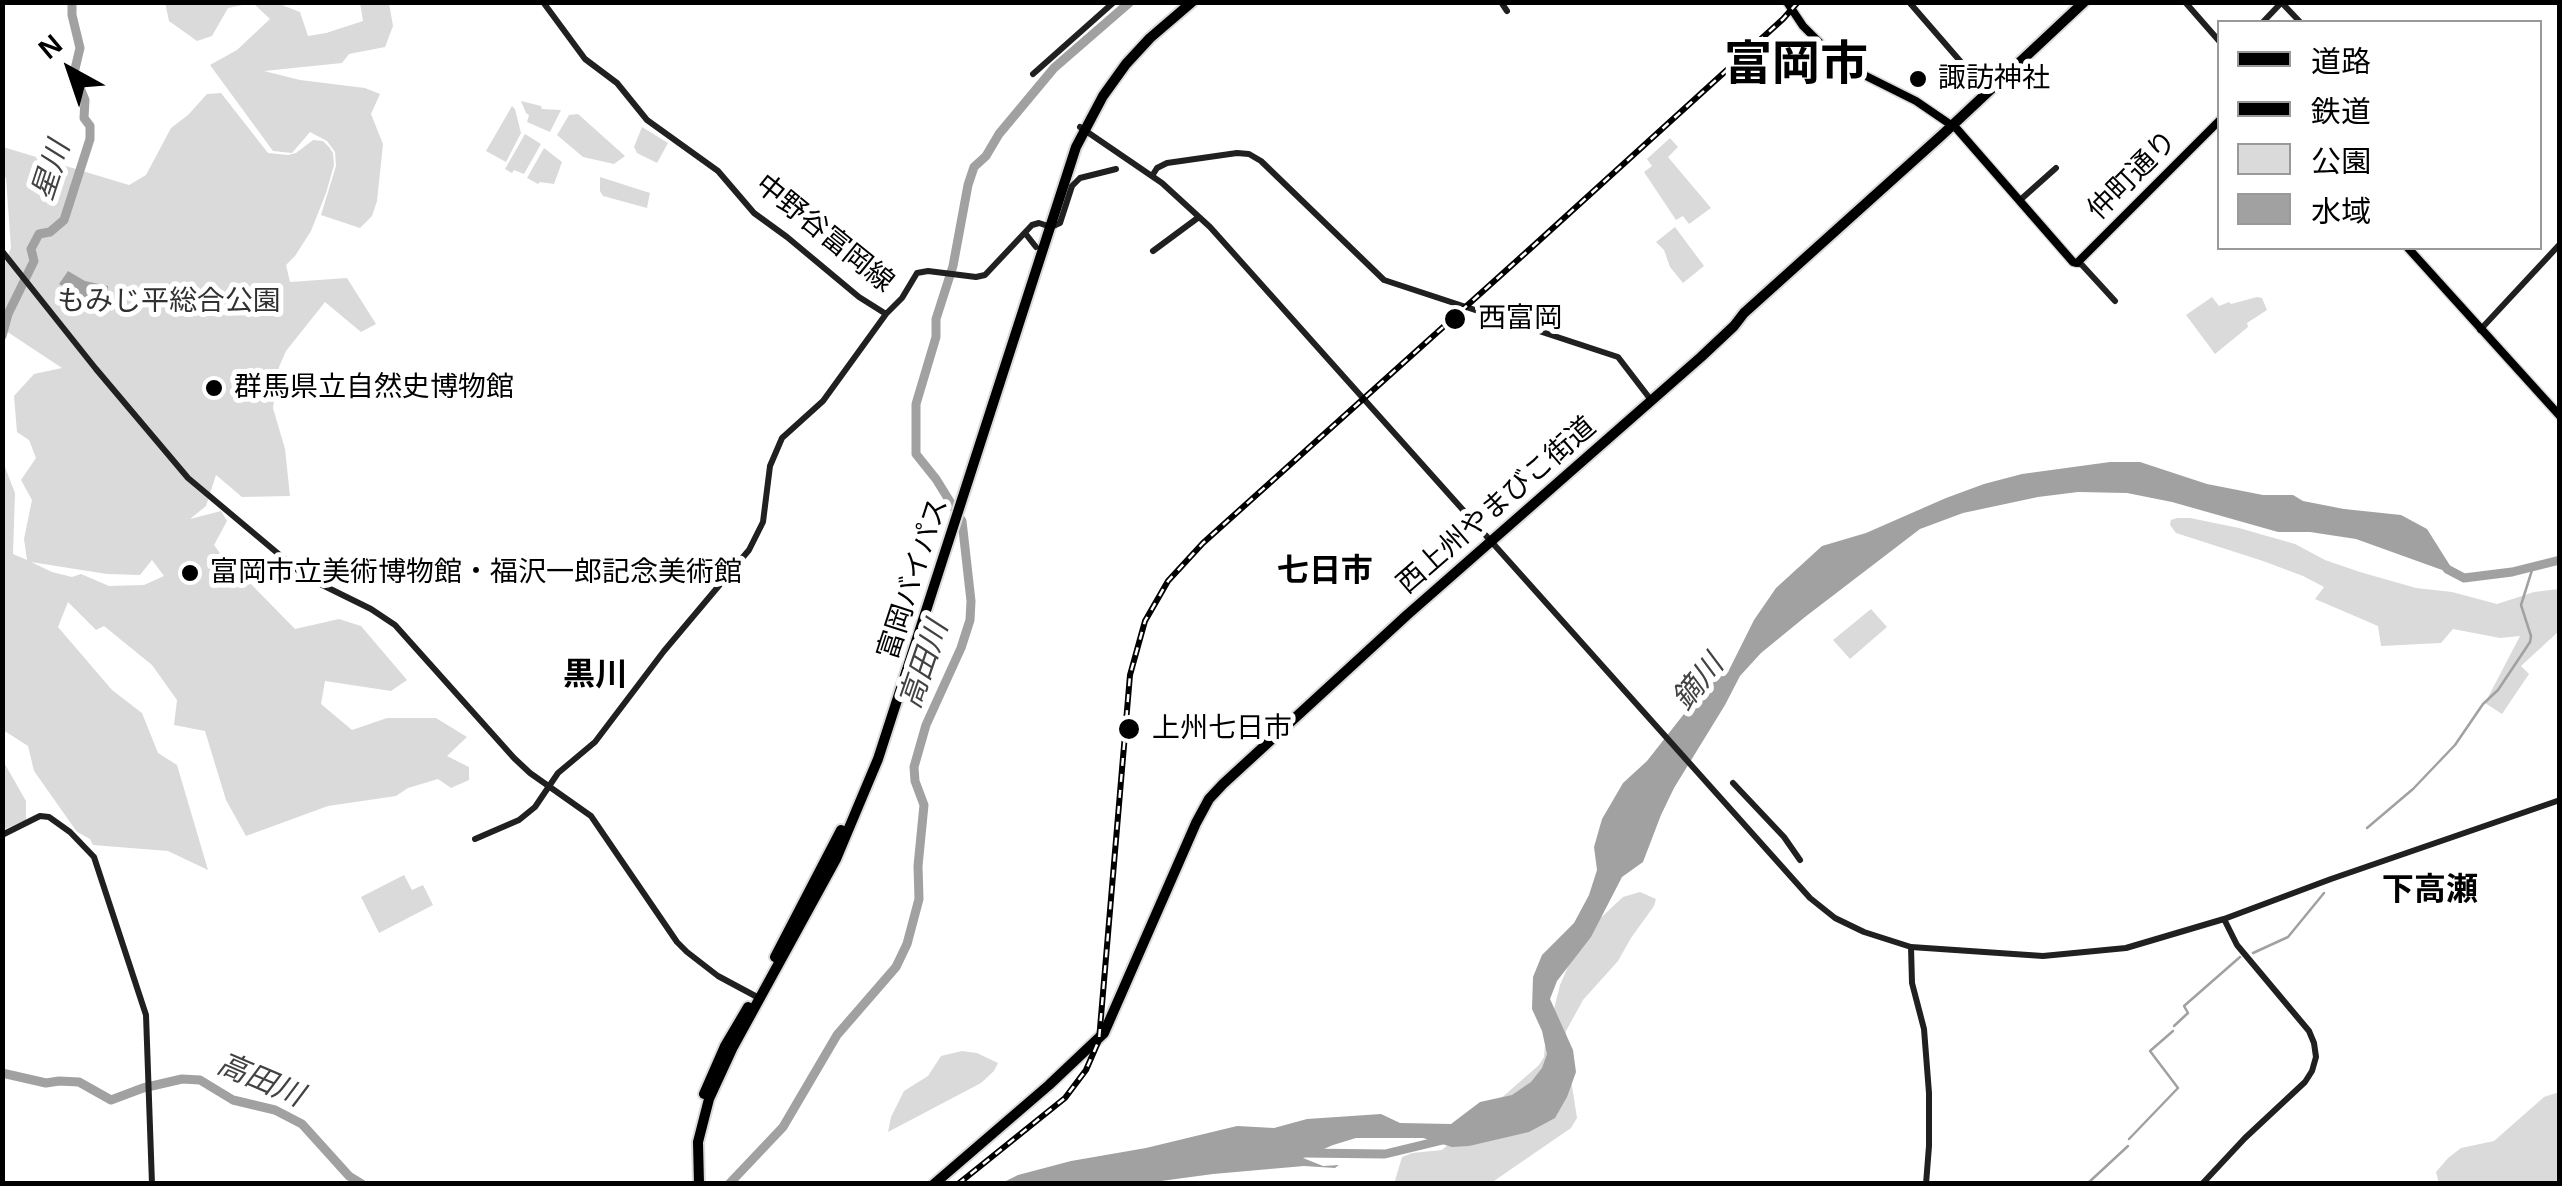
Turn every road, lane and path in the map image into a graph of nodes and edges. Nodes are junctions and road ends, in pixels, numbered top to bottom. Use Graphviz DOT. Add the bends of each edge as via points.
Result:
graph roads {
  1 [pos="544,2"];
  2 [pos="1114,2"];
  3 [pos="1182,2"];
  4 [pos="1192,2"];
  5 [pos="1501,2"];
  6 [pos="1787,2"];
  7 [pos="1908,2"];
  8 [pos="2084,2"];
  9 [pos="2186,2"];
  10 [pos="1507,11"];
  11 [pos="2217,38"];
  12 [pos="1033,74"];
  13 [pos="1988,92"];
  14 [pos="2217,123"];
  15 [pos="1951,127"];
  16 [pos="1082,128"];
  17 [pos="1069,165"];
  18 [pos="2056,168"];
  19 [pos="1116,169"];
  20 [pos="1152,176"];
  21 [pos="1080,178"];
  22 [pos="2019,201"];
  23 [pos="1199,217"];
  24 [pos="1047,225"];
  25 [pos="1025,232"];
  26 [pos="2560,244"];
  27 [pos="1036,247"];
  28 [pos="2410,250"];
  29 [pos="2,251"];
  30 [pos="1153,251"];
  31 [pos="2078,264"];
  32 [pos="2115,302"];
  33 [pos="886,314"];
  34 [pos="2480,330"];
  35 [pos="1651,400"];
  36 [pos="2560,416"];
  37 [pos="962,492"];
  38 [pos="1492,541"];
  39 [pos="1732,783"];
  40 [pos="549,786"];
  41 [pos="2560,800"];
  42 [pos="2,835"];
  43 [pos="475,839"];
  44 [pos="1800,860"];
  45 [pos="2224,919"];
  46 [pos="1911,946"];
  47 [pos="758,997"];
  48 [pos="152,1184"];
  49 [pos="696,1184"];
  50 [pos="934,1184"];
  51 [pos="1926,1184"];
  52 [pos="2202,1184"];
  1 -- 33 [label="street, 中野谷富岡線" via="584,59 617,83 647,120 718,171 754,213"];
  2 -- 12 [label="street"];
  3 -- 16 [label="highway, 富岡バイパス" via="1122,60"];
  4 -- 16 [label="highway, 富岡バイパス" via="1126,64"];
  5 -- 10 [label="street"];
  6 -- 15 [label="main road" via="1831,54"];
  7 -- 13 [label="street"];
  8 -- 13 [label="highway, 西上州やまびこ街道"];
  9 -- 11 [label="street"];
  13 -- 15 [label="highway, 西上州やまびこ街道"];
  14 -- 31 [label="main road, 仲町通り"];
  15 -- 22 [label="main road"];
  15 -- 35 [label="highway, 西上州やまびこ街道"];
  16 -- 17 [label="highway, 富岡バイパス"];
  16 -- 20 [label="street"];
  16 -- 24 [label="highway, 富岡バイパス" via="1064,163"];
  17 -- 21 [label="highway"];
  17 -- 24 [label="highway, 富岡バイパス"];
  18 -- 22 [label="street"];
  19 -- 21 [label="street"];
  20 -- 23 [label="street"];
  20 -- 35 [label="street" via="1168,162 1250,154 1384,280 1618,358"];
  21 -- 24 [label="street" via="1060,223"];
  22 -- 31 [label="main road"];
  23 -- 30 [label="street"];
  23 -- 38 [label="street"];
  24 -- 25 [label="street, 中野谷富岡線"];
  24 -- 27 [label="highway, 富岡バイパス"];
  24 -- 37 [label="highway, 富岡バイパス"];
  25 -- 27 [label="street"];
  25 -- 33 [label="street, 中野谷富岡線" via="985,275 917,273"];
  26 -- 34 [label="street"];
  27 -- 37 [label="highway, 富岡バイパス"];
  28 -- 34 [label="main road"];
  29 -- 40 [label="street" via="188,478 306,577 395,625 514,758"];
  31 -- 32 [label="street"];
  33 -- 40 [label="street" via="823,402 782,438 770,466 763,522 749,550 595,742"];
  34 -- 36 [label="main road"];
  35 -- 38 [label="highway, 西上州やまびこ街道"];
  37 -- 47 [label="highway, 富岡バイパス" via="866,775"];
  38 -- 46 [label="street" via="1822,908 1864,932"];
  38 -- 50 [label="highway, 西上州やまびこ街道" via="1209,799 1104,1033"];
  39 -- 44 [label="street"];
  40 -- 43 [label="street" via="519,820"];
  40 -- 47 [label="street" via="599,825 687,952"];
  41 -- 45 [label="street"];
  42 -- 48 [label="street" via="49,817 90,851 144,1003"];
  45 -- 46 [label="street" via="2082,954"];
  45 -- 52 [label="street" via="2237,945 2308,1031 2316,1057 2305,1082"];
  46 -- 51 [label="street" via="1929,1093"];
  47 -- 49 [label="highway, 富岡バイパス" via="703,1096 692,1142"];
}
